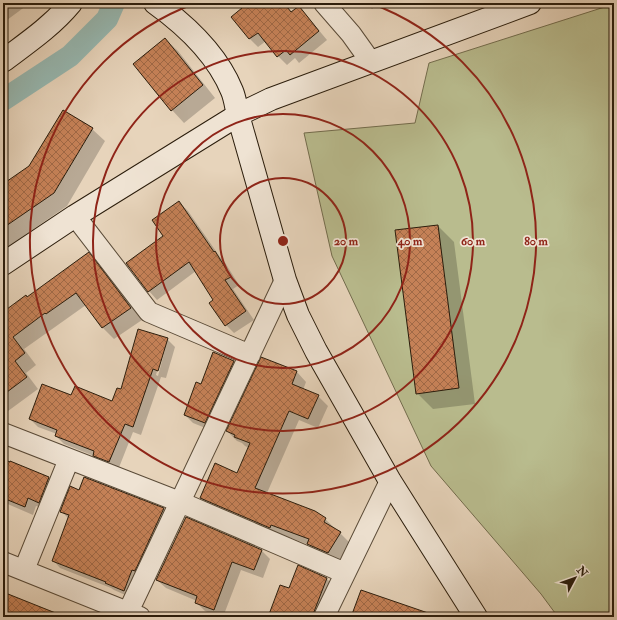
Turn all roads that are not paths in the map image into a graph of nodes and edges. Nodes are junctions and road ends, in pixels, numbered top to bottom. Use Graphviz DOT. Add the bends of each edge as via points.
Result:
graph roads {
  1 [pos="71,3"];
  2 [pos="156,3"];
  3 [pos="324,3"];
  4 [pos="530,3"];
  5 [pos="3,61"];
  6 [pos="371,62"];
  7 [pos="238,115"];
  8 [pos="75,216"];
  9 [pos="3,264"];
  10 [pos="285,280"];
  11 [pos="250,355"];
  12 [pos="3,433"];
  13 [pos="69,459"];
  14 [pos="390,481"];
  15 [pos="180,502"];
  16 [pos="3,562"];
  17 [pos="24,570"];
  18 [pos="345,573"];
  19 [pos="134,614"];
  20 [pos="324,617"];
  21 [pos="476,617"];
  1 -- 5 [label="street" via="38,35"];
  2 -- 7 [label="street" via="194,34 210,53 232,91"];
  3 -- 6 [label="street"];
  4 -- 6 [label="street"];
  6 -- 7 [label="street" via="271,99"];
  7 -- 8 [label="street"];
  7 -- 10 [label="street"];
  8 -- 9 [label="street"];
  8 -- 11 [label="street" via="149,312"];
  10 -- 11 [label="street"];
  10 -- 14 [label="street" via="298,315 316,351"];
  11 -- 15 [label="street"];
  12 -- 13 [label="street"];
  13 -- 15 [label="street"];
  13 -- 17 [label="street"];
  14 -- 18 [label="street"];
  14 -- 21 [label="street"];
  15 -- 18 [label="street"];
  15 -- 19 [label="street"];
  16 -- 17 [label="street"];
  17 -- 19 [label="street"];
  18 -- 20 [label="street"];
}
